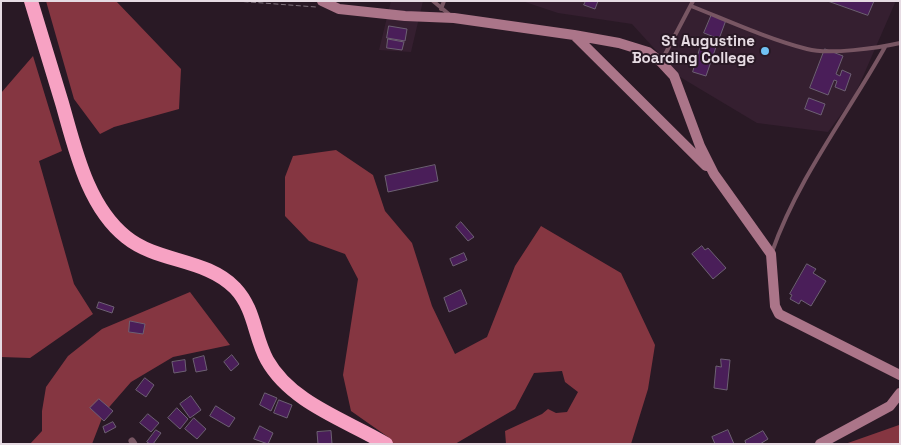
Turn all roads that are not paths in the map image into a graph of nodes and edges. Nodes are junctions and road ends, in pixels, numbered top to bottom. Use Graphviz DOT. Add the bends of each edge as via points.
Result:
graph roads {
  1 [pos="31,1"];
  2 [pos="433,1"];
  3 [pos="444,1"];
  4 [pos="692,3"];
  5 [pos="321,4"];
  6 [pos="441,9"];
  7 [pos="454,18"];
  8 [pos="574,35"];
  9 [pos="900,43"];
  10 [pos="885,47"];
  11 [pos="661,62"];
  12 [pos="714,174"];
  13 [pos="771,254"];
  14 [pos="900,375"];
  15 [pos="900,394"];
  16 [pos="386,444"];
  17 [pos="820,444"];
  1 -- 16 [label="highway" via="82,171 100,207 126,238 163,256 202,266 233,286 246,302 266,359 282,381 298,395"];
  2 -- 6 [label="lane"];
  3 -- 6 [label="lane"];
  4 -- 10 [label="lane" via="754,31 809,50"];
  4 -- 11 [label="lane"];
  5 -- 7 [label="street" via="404,16"];
  6 -- 7 [label="lane"];
  7 -- 8 [label="street"];
  8 -- 11 [label="street" via="636,47"];
  8 -- 12 [label="street"];
  9 -- 10 [label="lane"];
  10 -- 13 [label="lane" via="806,177 784,217"];
  11 -- 12 [label="street" via="674,76"];
  12 -- 13 [label="street"];
  13 -- 14 [label="street" via="775,306 780,314"];
  15 -- 17 [label="street" via="890,406"];
}
